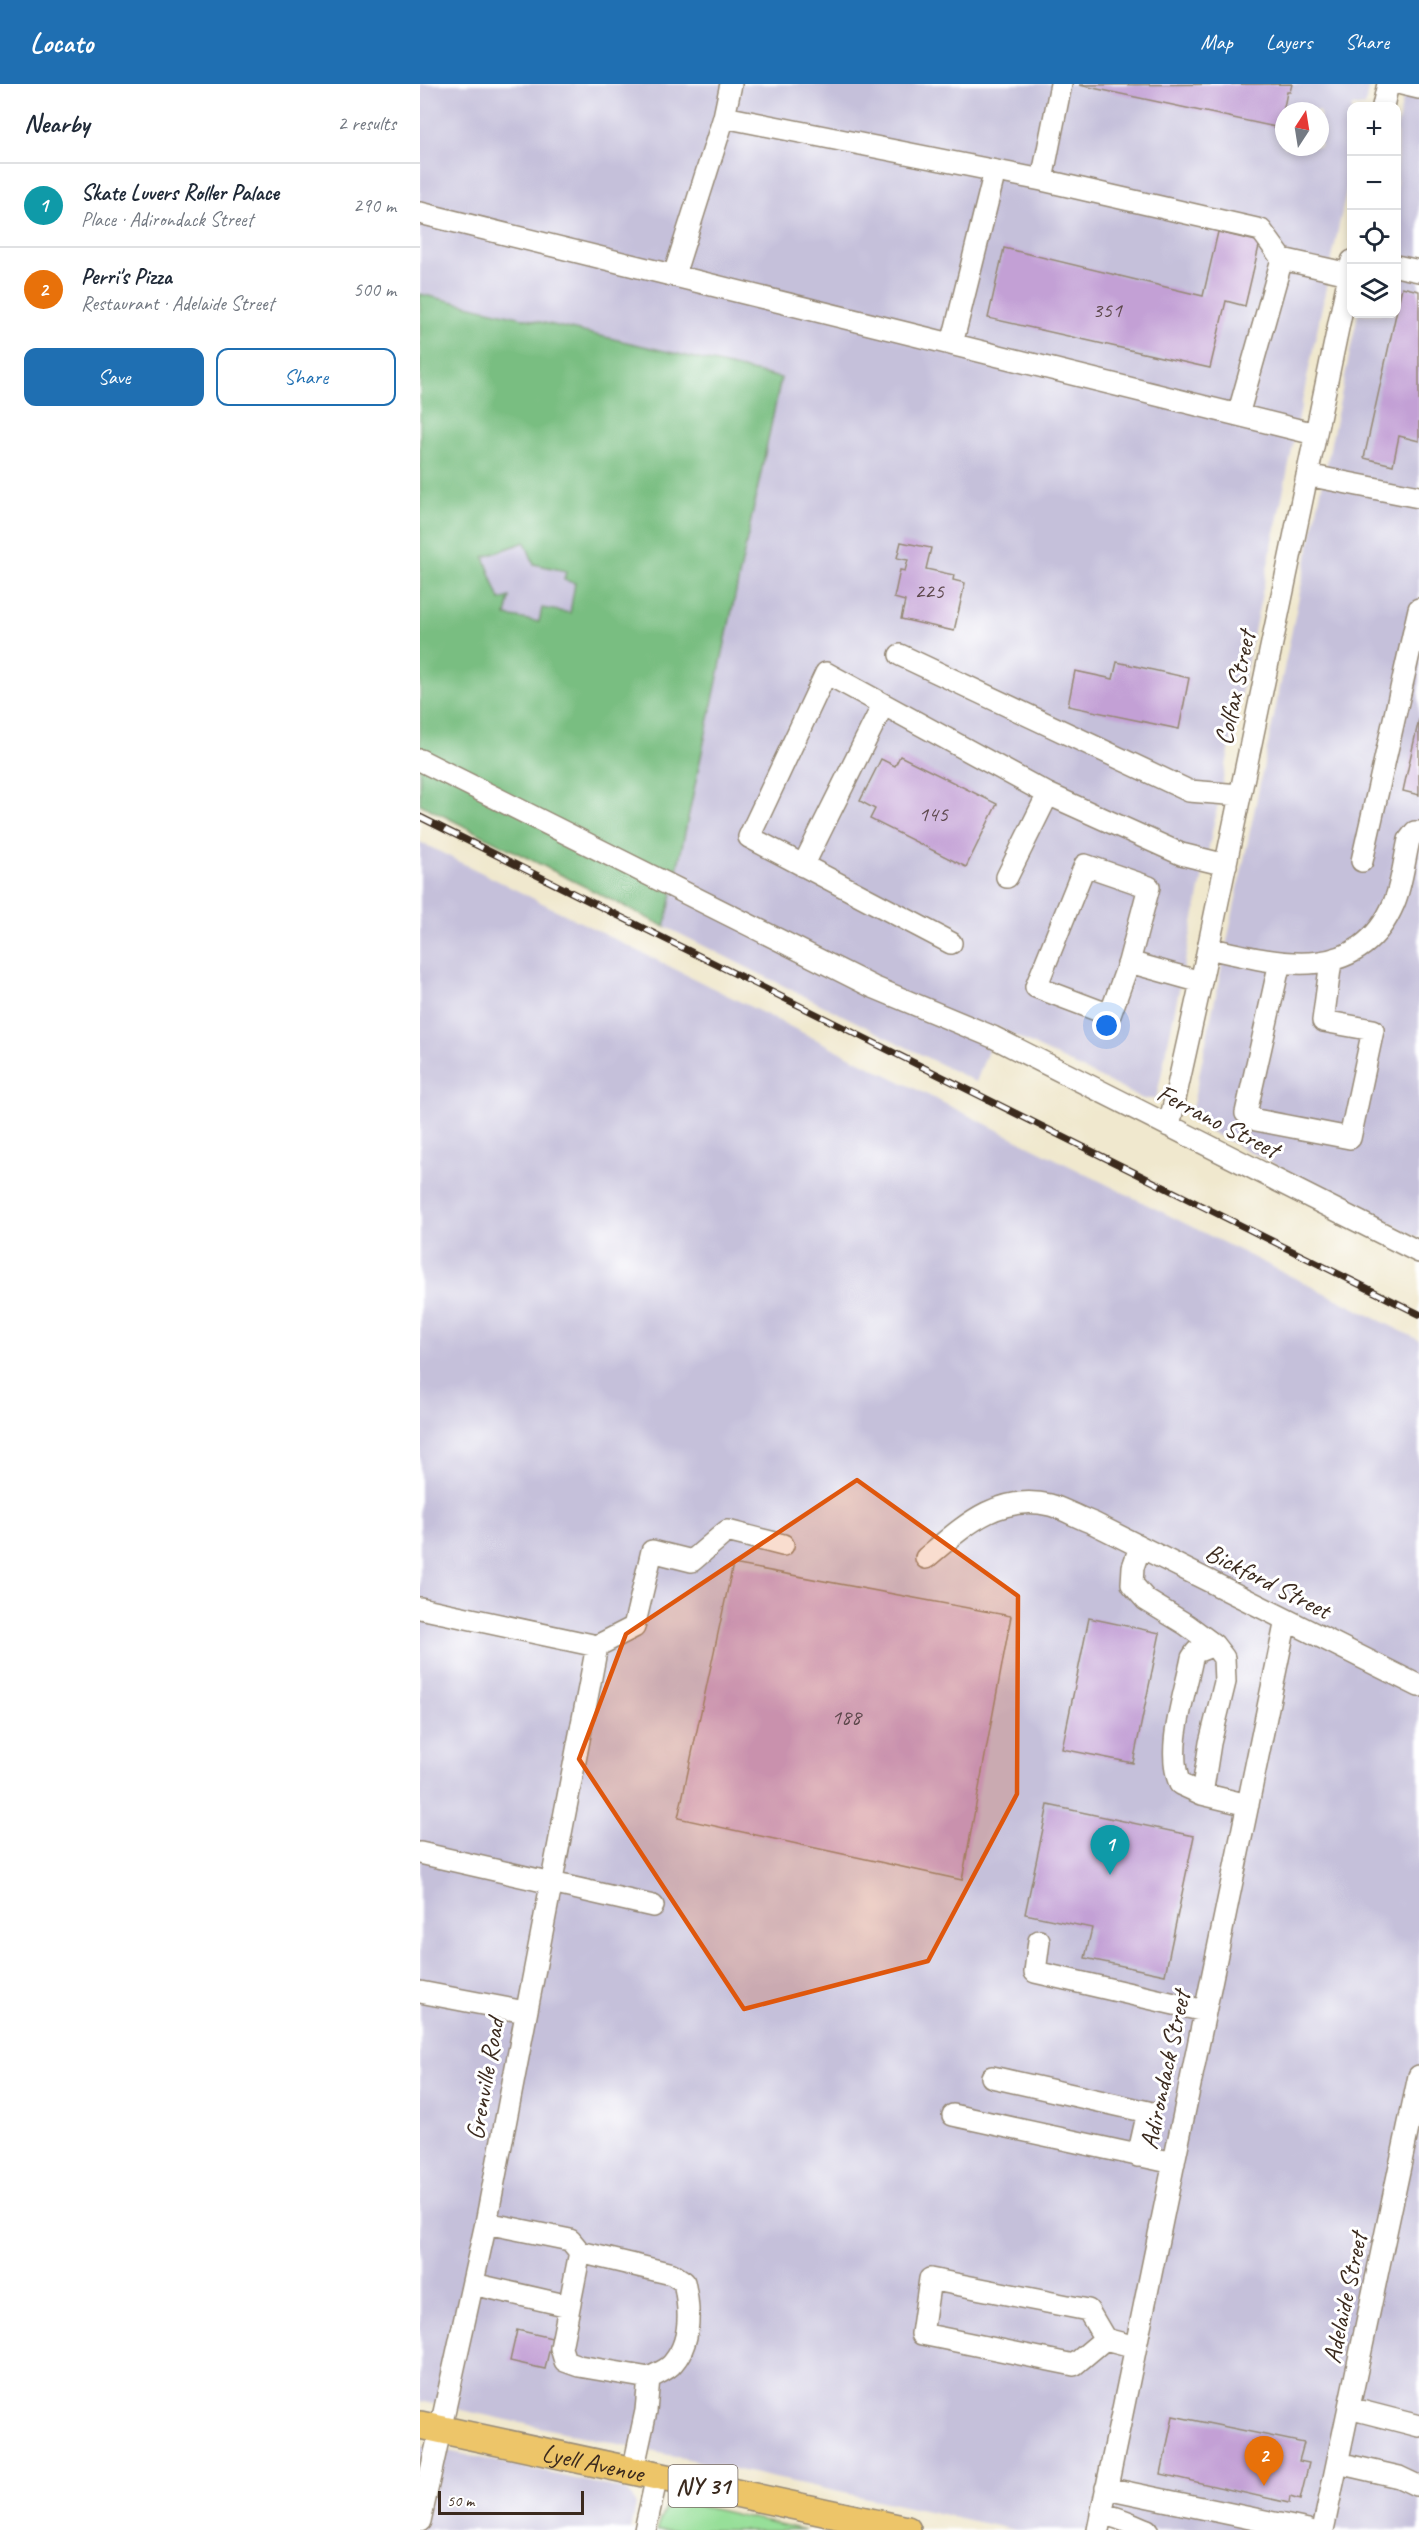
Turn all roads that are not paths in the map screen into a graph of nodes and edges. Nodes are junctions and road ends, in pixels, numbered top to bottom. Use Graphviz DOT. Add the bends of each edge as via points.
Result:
graph roads {
  1 [pos="731,84"];
  2 [pos="1061,84"];
  3 [pos="1388,84"];
  4 [pos="1402,84"];
  5 [pos="1419,88"];
  6 [pos="1384,102"];
  7 [pos="724,117"];
  8 [pos="995,171"];
  9 [pos="1042,180"];
  10 [pos="420,213"];
  11 [pos="1282,259"];
  12 [pos="1347,267"];
  13 [pos="1401,267"];
  14 [pos="1419,271"];
  15 [pos="674,276"];
  16 [pos="1347,281"];
  17 [pos="952,344"];
  18 [pos="1238,415"];
  19 [pos="1315,434"];
  20 [pos="1307,475"];
  21 [pos="1419,497"];
  22 [pos="1419,609"];
  23 [pos="900,655"];
  24 [pos="883,705"];
  25 [pos="420,760"];
  26 [pos="1048,794"];
  27 [pos="1240,795"];
  28 [pos="1419,832"];
  29 [pos="1362,861"];
  30 [pos="1226,865"];
  31 [pos="803,866"];
  32 [pos="1007,878"];
  33 [pos="951,943"];
  34 [pos="1209,948"];
  35 [pos="1331,961"];
  36 [pos="1129,962"];
  37 [pos="1280,962"];
  38 [pos="1202,982"];
  39 [pos="1168,1126"];
  40 [pos="1419,1252"];
  41 [pos="783,1545"];
  42 [pos="1140,1547"];
  43 [pos="926,1558"];
  44 [pos="420,1608"];
  45 [pos="1286,1620"];
  46 [pos="597,1646"];
  47 [pos="1214,1646"];
  48 [pos="1419,1686"];
  49 [pos="1202,1794"];
  50 [pos="1248,1805"];
  51 [pos="420,1853"];
  52 [pos="551,1881"];
  53 [pos="653,1906"];
  54 [pos="1039,1941"];
  55 [pos="420,1992"];
  56 [pos="1205,2011"];
  57 [pos="525,2012"];
  58 [pos="992,2076"];
  59 [pos="1419,2076"];
  60 [pos="953,2115"];
  61 [pos="1138,2156"];
  62 [pos="1174,2163"];
  63 [pos="486,2223"];
  64 [pos="580,2252"];
  65 [pos="473,2284"];
  66 [pos="569,2306"];
  67 [pos="1105,2339"];
  68 [pos="1136,2347"];
  69 [pos="649,2378"];
  70 [pos="1349,2408"];
  71 [pos="1419,2426"];
  72 [pos="430,2427"];
  73 [pos="1338,2463"];
  74 [pos="645,2474"];
  75 [pos="1416,2485"];
  76 [pos="1106,2488"];
  77 [pos="420,2521"];
  78 [pos="1099,2522"];
  79 [pos="872,2526"];
  80 [pos="645,2530"];
  81 [pos="907,2530"];
  82 [pos="1147,2530"];
  83 [pos="1308,2530"];
  84 [pos="1323,2530"];
  1 -- 7 [label="street"];
  2 -- 9 [label="street"];
  3 -- 6 [label="street"];
  4 -- 5 [label="street"];
  7 -- 8 [label="street"];
  7 -- 15 [label="street"];
  8 -- 9 [label="street"];
  8 -- 17 [label="street"];
  9 -- 11 [label="street" via="1261,230"];
  10 -- 15 [label="street"];
  11 -- 12 [label="street"];
  11 -- 18 [label="street"];
  13 -- 14 [label="street"];
  15 -- 17 [label="street"];
  16 -- 19 [label="street, Colfax Street"];
  17 -- 18 [label="street"];
  18 -- 19 [label="street"];
  19 -- 20 [label="street, Colfax Street"];
  20 -- 21 [label="street"];
  20 -- 27 [label="street, Colfax Street"];
  22 -- 29 [label="street"];
  23 -- 27 [label="street" via="1188,790"];
  24 -- 26 [label="street"];
  24 -- 31 [label="street"];
  24 -- 31 [label="street" via="826,674 749,837"];
  25 -- 39 [label="street, Ferrano Street" via="873,987 993,1037"];
  26 -- 30 [label="street" via="1181,854"];
  26 -- 32 [label="street"];
  27 -- 30 [label="street, Colfax Street"];
  28 -- 35 [label="street" via="1409,840 1395,903 1372,939 1350,955"];
  30 -- 34 [label="street, Colfax Street"];
  31 -- 33 [label="street"];
  34 -- 37 [label="street"];
  34 -- 38 [label="street, Colfax Street"];
  35 -- 37 [label="street"];
  35 -- 37 [label="street" via="1323,1021 1373,1030 1350,1138 1256,1120 1246,1113"];
  36 -- 36 [label="street" via="1149,887 1085,865 1036,987 1110,1015"];
  36 -- 38 [label="street"];
  38 -- 39 [label="street, Colfax Street"];
  39 -- 40 [label="street, Ferrano Street"];
  41 -- 46 [label="street" via="727,1531 692,1561 651,1551 634,1627"];
  42 -- 43 [label="street, Bickford Street" via="1050,1505 1014,1502 976,1516"];
  42 -- 45 [label="street, Bickford Street"];
  42 -- 47 [label="street" via="1132,1584 1146,1600"];
  44 -- 46 [label="street"];
  45 -- 48 [label="street, Bickford Street"];
  45 -- 50 [label="street, Adirondack Street"];
  46 -- 52 [label="street, Grenville Road"];
  47 -- 49 [label="street" via="1224,1658 1225,1682"];
  47 -- 49 [label="street" via="1192,1658 1173,1754 1180,1784"];
  49 -- 50 [label="street"];
  50 -- 56 [label="street, Adirondack Street"];
  51 -- 52 [label="street"];
  52 -- 53 [label="street"];
  52 -- 57 [label="street, Grenville Road"];
  54 -- 56 [label="street" via="1035,1972"];
  55 -- 57 [label="street"];
  56 -- 62 [label="street, Adirondack Street"];
  57 -- 63 [label="street, Grenville Road"];
  58 -- 61 [label="street" via="1148,2112"];
  59 -- 70 [label="street, Adelaide Street"];
  60 -- 61 [label="street"];
  61 -- 62 [label="street"];
  62 -- 68 [label="street, Adirondack Street"];
  63 -- 64 [label="street" via="570,2240"];
  63 -- 65 [label="street, Grenville Road"];
  64 -- 66 [label="street"];
  64 -- 69 [label="street" via="672,2274 684,2282 690,2305 686,2338 673,2364"];
  65 -- 66 [label="street"];
  65 -- 72 [label="street, Grenville Road"];
  66 -- 69 [label="street" via="561,2348 565,2361"];
  67 -- 67 [label="street" via="1088,2310 930,2279 922,2334 1074,2365"];
  67 -- 68 [label="street"];
  68 -- 76 [label="street, Adirondack Street"];
  69 -- 74 [label="street"];
  70 -- 71 [label="street"];
  70 -- 73 [label="street, Adelaide Street"];
  72 -- 74 [label="main road, Lyell Avenue / NY 31"];
  72 -- 77 [label="street, Grenville Road"];
  73 -- 75 [label="street" via="1399,2477"];
  73 -- 84 [label="street, Adelaide Street"];
  74 -- 79 [label="main road, Lyell Avenue / NY 31"];
  74 -- 80 [label="street"];
  76 -- 78 [label="street, Adirondack Street"];
  76 -- 83 [label="street"];
  78 -- 82 [label="street" via="1123,2517"];
  79 -- 81 [label="main road, Lyell Avenue / NY 31"];
}
